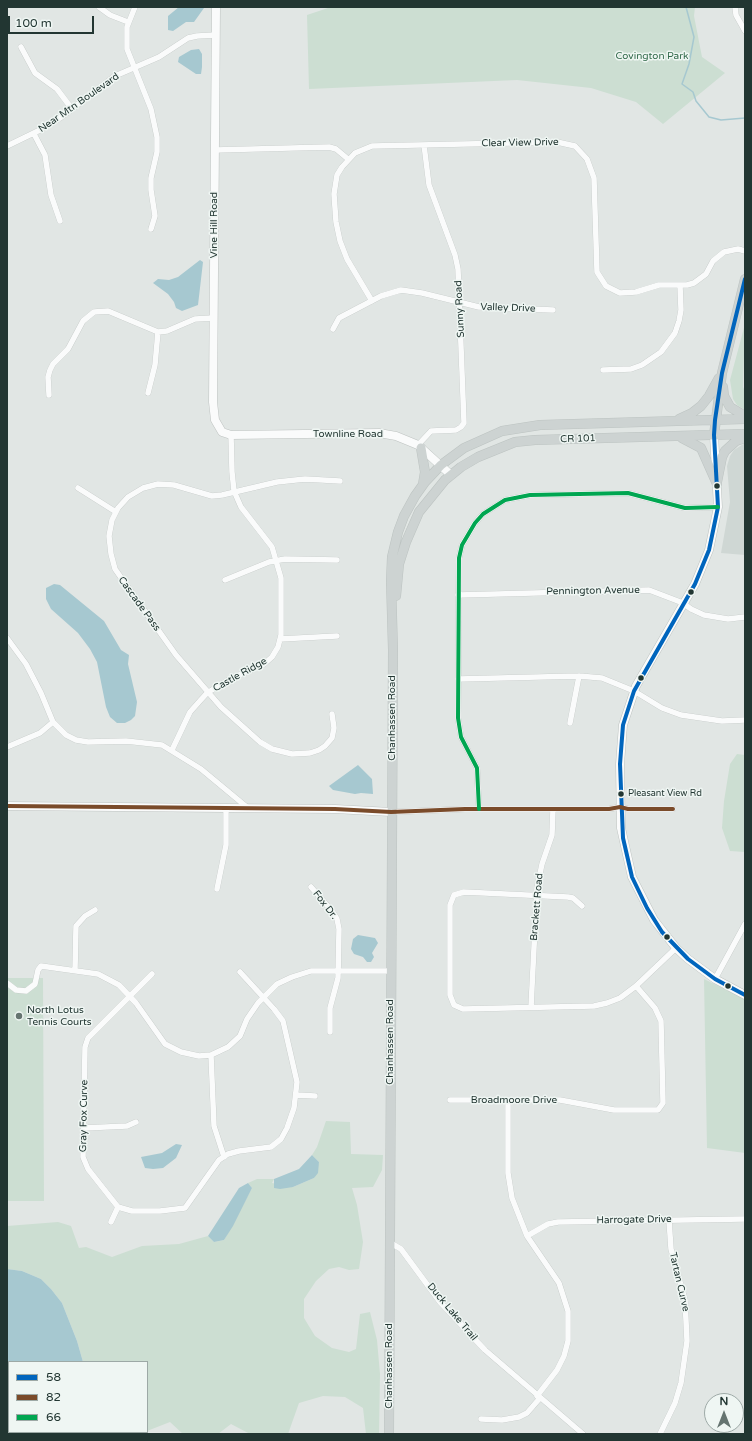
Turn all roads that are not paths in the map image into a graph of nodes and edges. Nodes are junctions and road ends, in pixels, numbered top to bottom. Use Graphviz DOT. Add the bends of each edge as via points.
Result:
graph roads {
  1 [pos="99,7"];
  2 [pos="135,7"];
  3 [pos="216,7"];
  4 [pos="735,7"];
  5 [pos="128,22"];
  6 [pos="745,30"];
  7 [pos="216,35"];
  8 [pos="21,47"];
  9 [pos="135,68"];
  10 [pos="72,109"];
  11 [pos="34,134"];
  12 [pos="424,145"];
  13 [pos="7,146"];
  14 [pos="215,150"];
  15 [pos="348,159"];
  16 [pos="60,221"];
  17 [pos="152,230"];
  18 [pos="745,251"];
  19 [pos="745,279"];
  20 [pos="680,285"];
  21 [pos="372,301"];
  22 [pos="460,304"];
  23 [pos="553,310"];
  24 [pos="213,318"];
  25 [pos="333,329"];
  26 [pos="158,332"];
  27 [pos="603,370"];
  28 [pos="722,373"];
  29 [pos="148,393"];
  30 [pos="49,395"];
  31 [pos="745,416"];
  32 [pos="745,419"];
  33 [pos="715,420"];
  34 [pos="670,421"];
  35 [pos="745,434"];
  36 [pos="231,435"];
  37 [pos="714,435"];
  38 [pos="664,436"];
  39 [pos="745,438"];
  40 [pos="419,446"];
  41 [pos="441,465"];
  42 [pos="451,475"];
  43 [pos="340,481"];
  44 [pos="717,484"];
  45 [pos="423,485"];
  46 [pos="78,488"];
  47 [pos="234,491"];
  48 [pos="718,507"];
  49 [pos="116,512"];
  50 [pos="337,560"];
  51 [pos="277,561"];
  52 [pos="225,580"];
  53 [pos="458,594"];
  54 [pos="683,603"];
  55 [pos="745,616"];
  56 [pos="337,636"];
  57 [pos="7,638"];
  58 [pos="280,639"];
  59 [pos="393,650"];
  60 [pos="579,676"];
  61 [pos="458,680"];
  62 [pos="634,691"];
  63 [pos="208,694"];
  64 [pos="332,714"];
  65 [pos="745,720"];
  66 [pos="53,722"];
  67 [pos="570,723"];
  68 [pos="7,747"];
  69 [pos="172,750"];
  70 [pos="7,806"];
  71 [pos="620,807"];
  72 [pos="226,808"];
  73 [pos="248,808"];
  74 [pos="479,809"];
  75 [pos="553,809"];
  76 [pos="673,809"];
  77 [pos="391,812"];
  78 [pos="311,887"];
  79 [pos="217,889"];
  80 [pos="537,895"];
  81 [pos="582,906"];
  82 [pos="95,910"];
  83 [pos="745,924"];
  84 [pos="676,948"];
  85 [pos="75,970"];
  86 [pos="338,970"];
  87 [pos="391,971"];
  88 [pos="240,972"];
  89 [pos="152,974"];
  90 [pos="715,979"];
  91 [pos="7,983"];
  92 [pos="636,986"];
  93 [pos="745,994"];
  94 [pos="130,997"];
  95 [pos="263,997"];
  96 [pos="531,1008"];
  97 [pos="330,1032"];
  98 [pos="211,1055"];
  99 [pos="297,1095"];
  100 [pos="316,1096"];
  101 [pos="450,1100"];
  102 [pos="508,1101"];
  103 [pos="136,1122"];
  104 [pos="84,1128"];
  105 [pos="224,1157"];
  106 [pos="118,1207"];
  107 [pos="669,1220"];
  108 [pos="745,1220"];
  109 [pos="111,1222"];
  110 [pos="527,1236"];
  111 [pos="389,1242"];
  112 [pos="539,1397"];
  113 [pos="481,1419"];
  114 [pos="389,1434"];
  115 [pos="583,1434"];
  116 [pos="660,1434"];
  1 -- 5 [label="street" via="110,15"];
  2 -- 5 [label="street"];
  3 -- 7 [label="street, Vine Hill Road"];
  4 -- 6 [label="street" via="738,20"];
  5 -- 9 [label="street" via="127,49"];
  7 -- 9 [label="street, Near Mtn Boulevard" via="188,38 159,57"];
  7 -- 14 [label="street, Vine Hill Road"];
  8 -- 10 [label="street" via="35,73 57,89"];
  9 -- 10 [label="street, Near Mtn Boulevard" via="115,76"];
  9 -- 17 [label="street" via="151,109 157,137 157,152 151,178 156,216"];
  10 -- 11 [label="street, Near Mtn Boulevard"];
  11 -- 13 [label="street, Near Mtn Boulevard"];
  11 -- 16 [label="street" via="45,155 51,195"];
  12 -- 15 [label="street, Clear View Drive" via="372,146"];
  12 -- 20 [label="street, Clear View Drive" via="557,142 574,146 587,159 594,178 596,264 601,280 606,286 620,293 636,292 659,285"];
  12 -- 22 [label="street, Sunny Road" via="429,185 455,255"];
  14 -- 15 [label="street" via="329,147 336,149"];
  14 -- 24 [label="street, Vine Hill Road"];
  15 -- 21 [label="street" via="337,175 335,184 336,222 346,259"];
  18 -- 20 [label="street, Clear View Drive" via="738,249 724,252 713,261 700,279 687,285"];
  19 -- 28 [label="main road, CR 101"];
  20 -- 27 [label="street" via="681,310 676,333 661,352 631,369"];
  21 -- 22 [label="street, Valley Drive" via="391,292 412,290"];
  21 -- 25 [label="street, Valley Drive" via="339,318"];
  22 -- 23 [label="street, Valley Drive" via="498,309"];
  22 -- 40 [label="street, Sunny Road" via="464,423 456,430 431,431"];
  24 -- 26 [label="street" via="195,318 168,331"];
  24 -- 36 [label="street, Vine Hill Road" via="213,412 222,432"];
  26 -- 29 [label="street" via="155,365"];
  26 -- 30 [label="street" via="108,311 94,312 83,321 68,349 54,364 48,377"];
  28 -- 31 [label="main road" via="724,396 736,412"];
  28 -- 33 [label="main road, CR 101"];
  28 -- 34 [label="main road, CR 101" via="709,396 699,407 683,418"];
  32 -- 33 [label="main road"];
  33 -- 34 [label="main road, CR 101"];
  33 -- 37 [label="main road, CR 101"];
  34 -- 41 [label="main road, CR 101" via="521,426 502,430 476,441"];
  35 -- 37 [label="main road"];
  36 -- 40 [label="street, Townline Road" via="379,434 403,438"];
  36 -- 47 [label="street, Castle Ridge"];
  37 -- 38 [label="main road, CR 101 / CR 101"];
  37 -- 44 [label="street"];
  38 -- 42 [label="main road, CR 101 / CR 101" via="515,442 478,457"];
  38 -- 44 [label="main road" via="682,438 701,448"];
  39 -- 44 [label="main road" via="736,441 725,451"];
  40 -- 41 [label="street, Townline Road"];
  40 -- 45 [label="main road" via="425,472"];
  41 -- 42 [label="street, Townline Road"];
  41 -- 45 [label="main road"];
  42 -- 59 [label="main road, CR 101" via="430,496 419,512 406,542 399,564"];
  43 -- 47 [label="street, Cascade Pass" via="298,480"];
  44 -- 48 [label="street"];
  45 -- 59 [label="main road" via="404,516 392,557 390,581"];
  46 -- 49 [label="street"];
  47 -- 49 [label="street, Cascade Pass" via="212,496 174,485 158,484 143,488 128,497"];
  47 -- 51 [label="street, Castle Ridge" via="241,508 272,547"];
  48 -- 53 [label="street" via="685,508 628,493 530,494 505,500 483,514 468,534 459,558"];
  48 -- 54 [label="street" via="703,568"];
  49 -- 63 [label="street, Cascade Pass" via="109,536 110,554 115,569 176,655"];
  50 -- 51 [label="street" via="307,558"];
  51 -- 52 [label="street"];
  51 -- 58 [label="street, Castle Ridge" via="282,578"];
  53 -- 54 [label="street, Pennington Avenue" via="635,589 662,593"];
  53 -- 61 [label="street"];
  54 -- 55 [label="street, Pennington Avenue" via="697,612 716,618"];
  54 -- 62 [label="street"];
  56 -- 58 [label="street"];
  57 -- 66 [label="street" via="26,664"];
  58 -- 63 [label="street, Castle Ridge" via="272,657 264,664 230,679"];
  59 -- 77 [label="main road, Chanhassen Road"];
  60 -- 61 [label="street"];
  60 -- 62 [label="street" via="602,678"];
  60 -- 67 [label="street"];
  61 -- 74 [label="street" via="458,727 465,745 475,760"];
  62 -- 65 [label="street" via="662,708 681,715 722,721"];
  62 -- 71 [label="street" via="623,725 620,745"];
  63 -- 64 [label="street, Cascade Pass" via="260,742 283,753 310,753 325,746 332,738"];
  63 -- 69 [label="street, Castle Ridge" via="190,712"];
  66 -- 68 [label="street" via="40,733"];
  66 -- 69 [label="street" via="76,740 147,742"];
  69 -- 73 [label="street"];
  70 -- 72 [label="street"];
  71 -- 75 [label="street"];
  71 -- 76 [label="street"];
  71 -- 84 [label="street" via="622,838 632,877 654,920"];
  72 -- 73 [label="street"];
  72 -- 79 [label="street" via="226,845"];
  73 -- 77 [label="street" via="335,808"];
  74 -- 75 [label="street"];
  74 -- 77 [label="street"];
  75 -- 80 [label="street, Brackett Road" via="552,835 539,876"];
  77 -- 87 [label="main road, Chanhassen Road"];
  78 -- 86 [label="street, Fox Dr." via="337,919"];
  80 -- 81 [label="street" via="574,898"];
  80 -- 96 [label="street, Brackett Road"];
  80 -- 96 [label="street" via="464,892 454,896 450,905 450,995 454,1005 463,1008"];
  82 -- 85 [label="street" via="76,926"];
  83 -- 90 [label="street"];
  84 -- 90 [label="street"];
  84 -- 92 [label="street"];
  85 -- 91 [label="street" via="41,966 35,984 26,991 16,990"];
  85 -- 94 [label="street" via="98,974 119,985"];
  86 -- 87 [label="street"];
  86 -- 95 [label="street" via="311,971 292,977 278,984"];
  86 -- 97 [label="street, Fox Dr." via="330,1008"];
  87 -- 111 [label="main road, Chanhassen Road"];
  88 -- 95 [label="street"];
  89 -- 94 [label="street, Gray Fox Curve"];
  90 -- 93 [label="street"];
  92 -- 96 [label="street" via="620,998 594,1006"];
  92 -- 102 [label="street, Broadmoore Drive" via="655,1008 661,1021 663,1103 658,1110 614,1110 560,1100"];
  94 -- 98 [label="street" via="165,1044 181,1052 199,1056"];
  94 -- 104 [label="street, Gray Fox Curve" via="88,1038 85,1047"];
  95 -- 98 [label="street" via="247,1019 240,1036 228,1047"];
  95 -- 99 [label="street" via="283,1021 297,1082"];
  98 -- 105 [label="street" via="214,1126"];
  99 -- 100 [label="street"];
  99 -- 105 [label="street" via="281,1139 271,1147 239,1151"];
  101 -- 102 [label="street, Broadmoore Drive"];
  102 -- 110 [label="street" via="510,1186 516,1210"];
  103 -- 104 [label="street" via="127,1126"];
  104 -- 106 [label="street, Gray Fox Curve" via="83,1158 88,1169"];
  105 -- 106 [label="street" via="211,1170 185,1208 132,1211"];
  106 -- 109 [label="street"];
  107 -- 108 [label="street, Harrogate Drive"];
  107 -- 110 [label="street, Harrogate Drive" via="558,1222 548,1224"];
  107 -- 116 [label="street, Tartan Curve" via="671,1249 685,1300 688,1341 675,1403"];
  110 -- 112 [label="street" via="559,1283 568,1311 568,1341 560,1363"];
  111 -- 112 [label="street, Duck Lake Trail" via="401,1249 462,1327 498,1363"];
  111 -- 114 [label="main road, Chanhassen Road"];
  112 -- 113 [label="street" via="527,1413 519,1417 502,1420"];
  112 -- 115 [label="street, Duck Lake Trail"];
}
